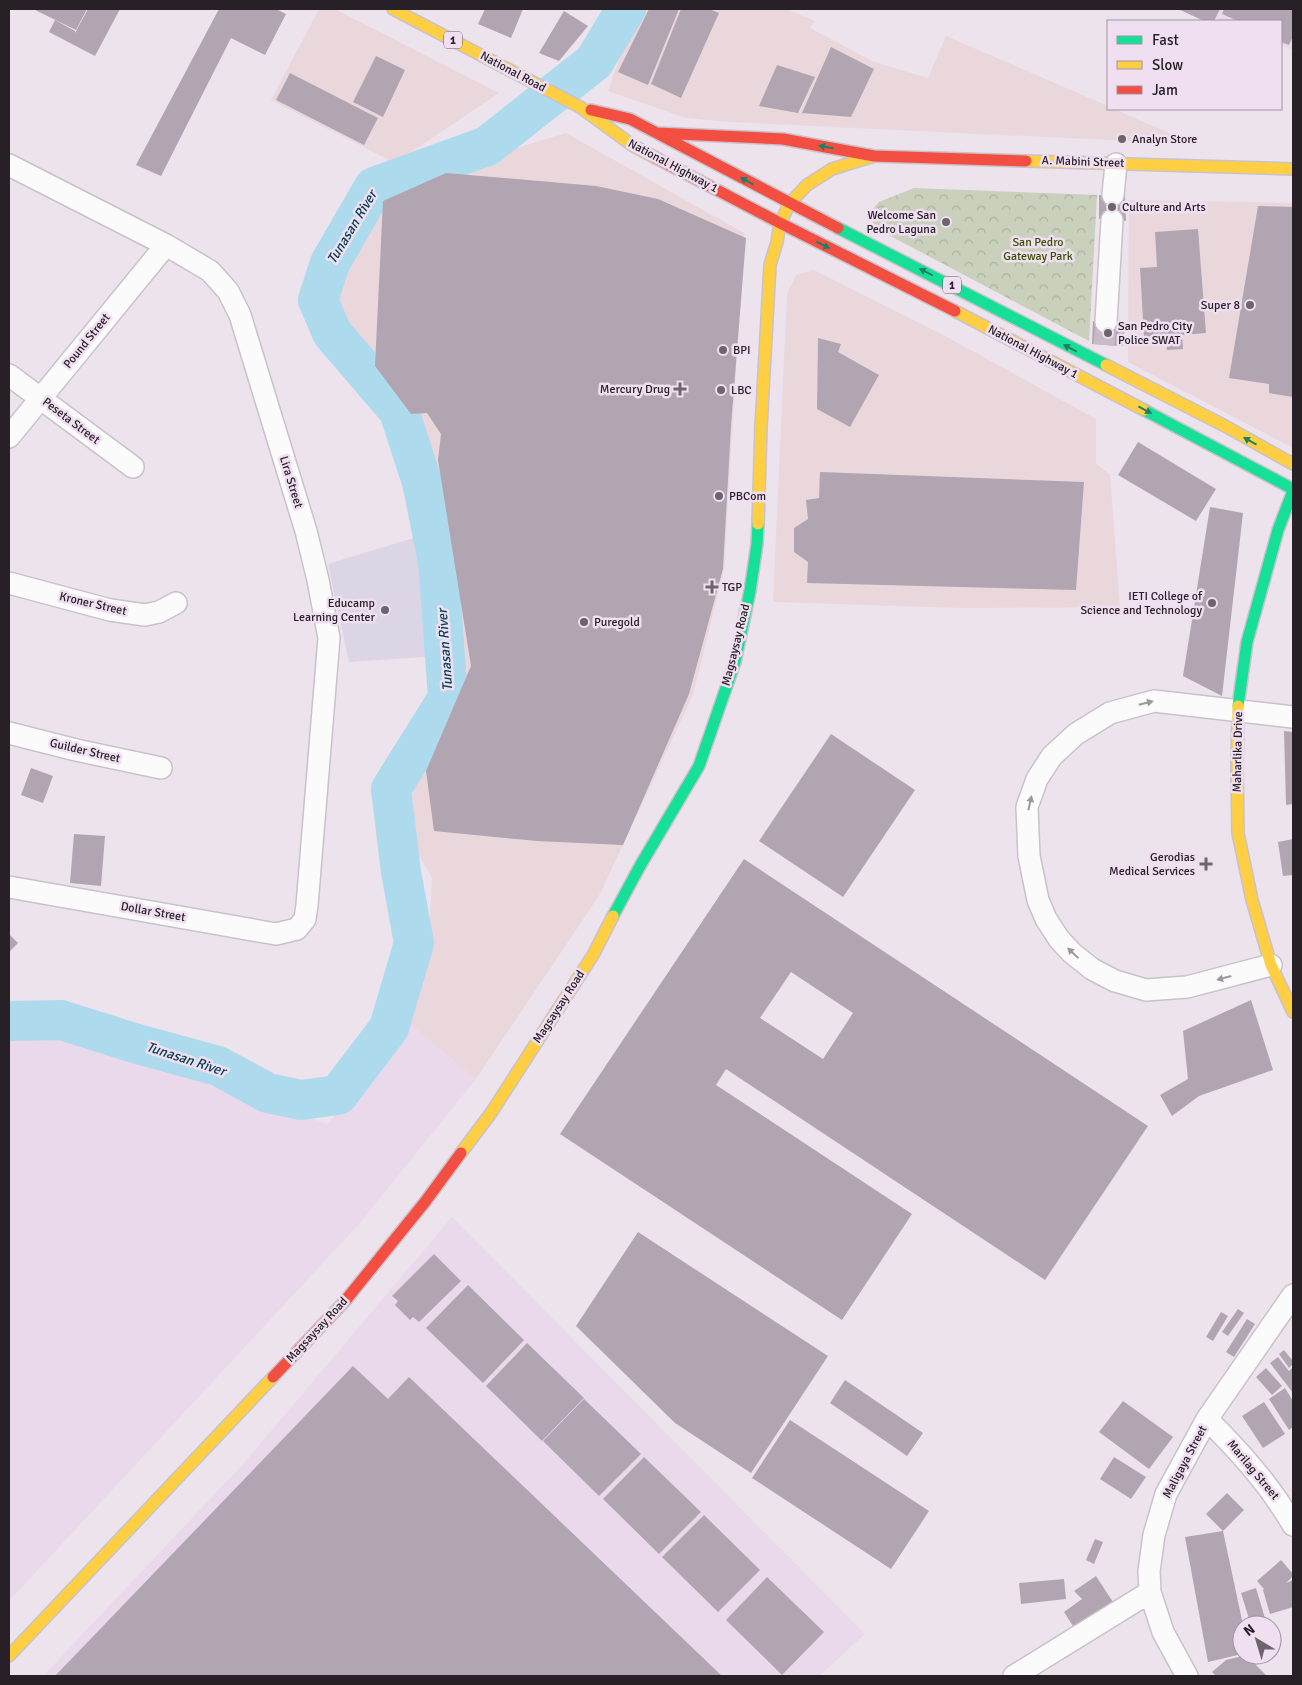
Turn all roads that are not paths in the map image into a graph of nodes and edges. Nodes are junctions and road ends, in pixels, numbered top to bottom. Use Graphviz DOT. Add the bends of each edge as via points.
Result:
graph roads {
  1 [pos="393,9"];
  2 [pos="580,107"];
  3 [pos="658,133"];
  4 [pos="874,156"];
  5 [pos="1116,164"];
  6 [pos="9,165"];
  7 [pos="1293,169"];
  8 [pos="1113,195"];
  9 [pos="790,203"];
  10 [pos="1112,220"];
  11 [pos="780,223"];
  12 [pos="166,245"];
  13 [pos="1106,322"];
  14 [pos="9,375"];
  15 [pos="40,398"];
  16 [pos="9,437"];
  17 [pos="1293,464"];
  18 [pos="133,467"];
  19 [pos="1293,490"];
  20 [pos="9,583"];
  21 [pos="176,604"];
  22 [pos="1238,710"];
  23 [pos="1293,716"];
  24 [pos="9,733"];
  25 [pos="162,768"];
  26 [pos="9,887"];
  27 [pos="298,929"];
  28 [pos="1271,965"];
  29 [pos="1293,1012"];
  30 [pos="1293,1296"];
  31 [pos="1207,1419"];
  32 [pos="1293,1525"];
  33 [pos="1150,1592"];
  34 [pos="9,1656"];
  35 [pos="1014,1676"];
  36 [pos="1187,1676"];
  1 -- 2 [label="main road, National Road / 1"];
  2 -- 3 [label="main road, National Highway 1 / 1" via="630,119"];
  2 -- 11 [label="main road, National Highway 1 / 1" via="632,145"];
  4 -- 3 [label="main road, A. Mabini Street, one-way" via="783,139"];
  9 -- 3 [label="main road, National Highway 1 / 1, one-way"];
  4 -- 5 [label="main road, A. Mabini Street"];
  4 -- 9 [label="main road, A. Mabini Street" via="832,169 807,185"];
  5 -- 7 [label="main road, A. Mabini Street"];
  5 -- 8 [label="street"];
  6 -- 12 [label="street, Lira Street"];
  9 -- 11 [label="main road, Magsaysay Road"];
  17 -- 9 [label="main road, National Highway 1 / 1, one-way" via="1101,354 948,283"];
  10 -- 13 [label="street"];
  11 -- 19 [label="main road, National Highway 1 / 1, one-way" via="1011,340"];
  11 -- 34 [label="main road, Magsaysay Road" via="770,265 757,544 750,591 735,662 699,766 640,866 593,955 491,1113 425,1202 345,1301"];
  12 -- 15 [label="street, Pound Street"];
  12 -- 27 [label="street, Lira Street" via="210,270 228,291 240,315 318,580 329,638 307,905 305,919"];
  14 -- 15 [label="street, Peseta Street"];
  15 -- 16 [label="street, Pound Street"];
  15 -- 18 [label="street, Peseta Street"];
  19 -- 22 [label="main road, Maharlika Drive" via="1278,530 1247,642"];
  20 -- 21 [label="street, Kroner Street" via="110,610 145,615"];
  22 -- 23 [label="street"];
  22 -- 28 [label="main road, Maharlika Drive" via="1238,833 1252,900"];
  28 -- 22 [label="street, one-way" via="1187,987 1146,990 1115,981 1092,969 1059,939 1038,900 1029,856 1028,807 1036,779 1052,756 1076,734 1110,713 1154,701"];
  24 -- 25 [label="street, Guilder Street"];
  26 -- 27 [label="street, Dollar Street" via="276,934"];
  28 -- 29 [label="main road, Maharlika Drive"];
  30 -- 31 [label="street, Maligaya Street"];
  31 -- 32 [label="street, Marilag Street" via="1244,1456"];
  31 -- 33 [label="street, Maligaya Street" via="1166,1494 1154,1535"];
  33 -- 35 [label="street"];
  33 -- 36 [label="street, Maligaya Street" via="1163,1632"];
}
